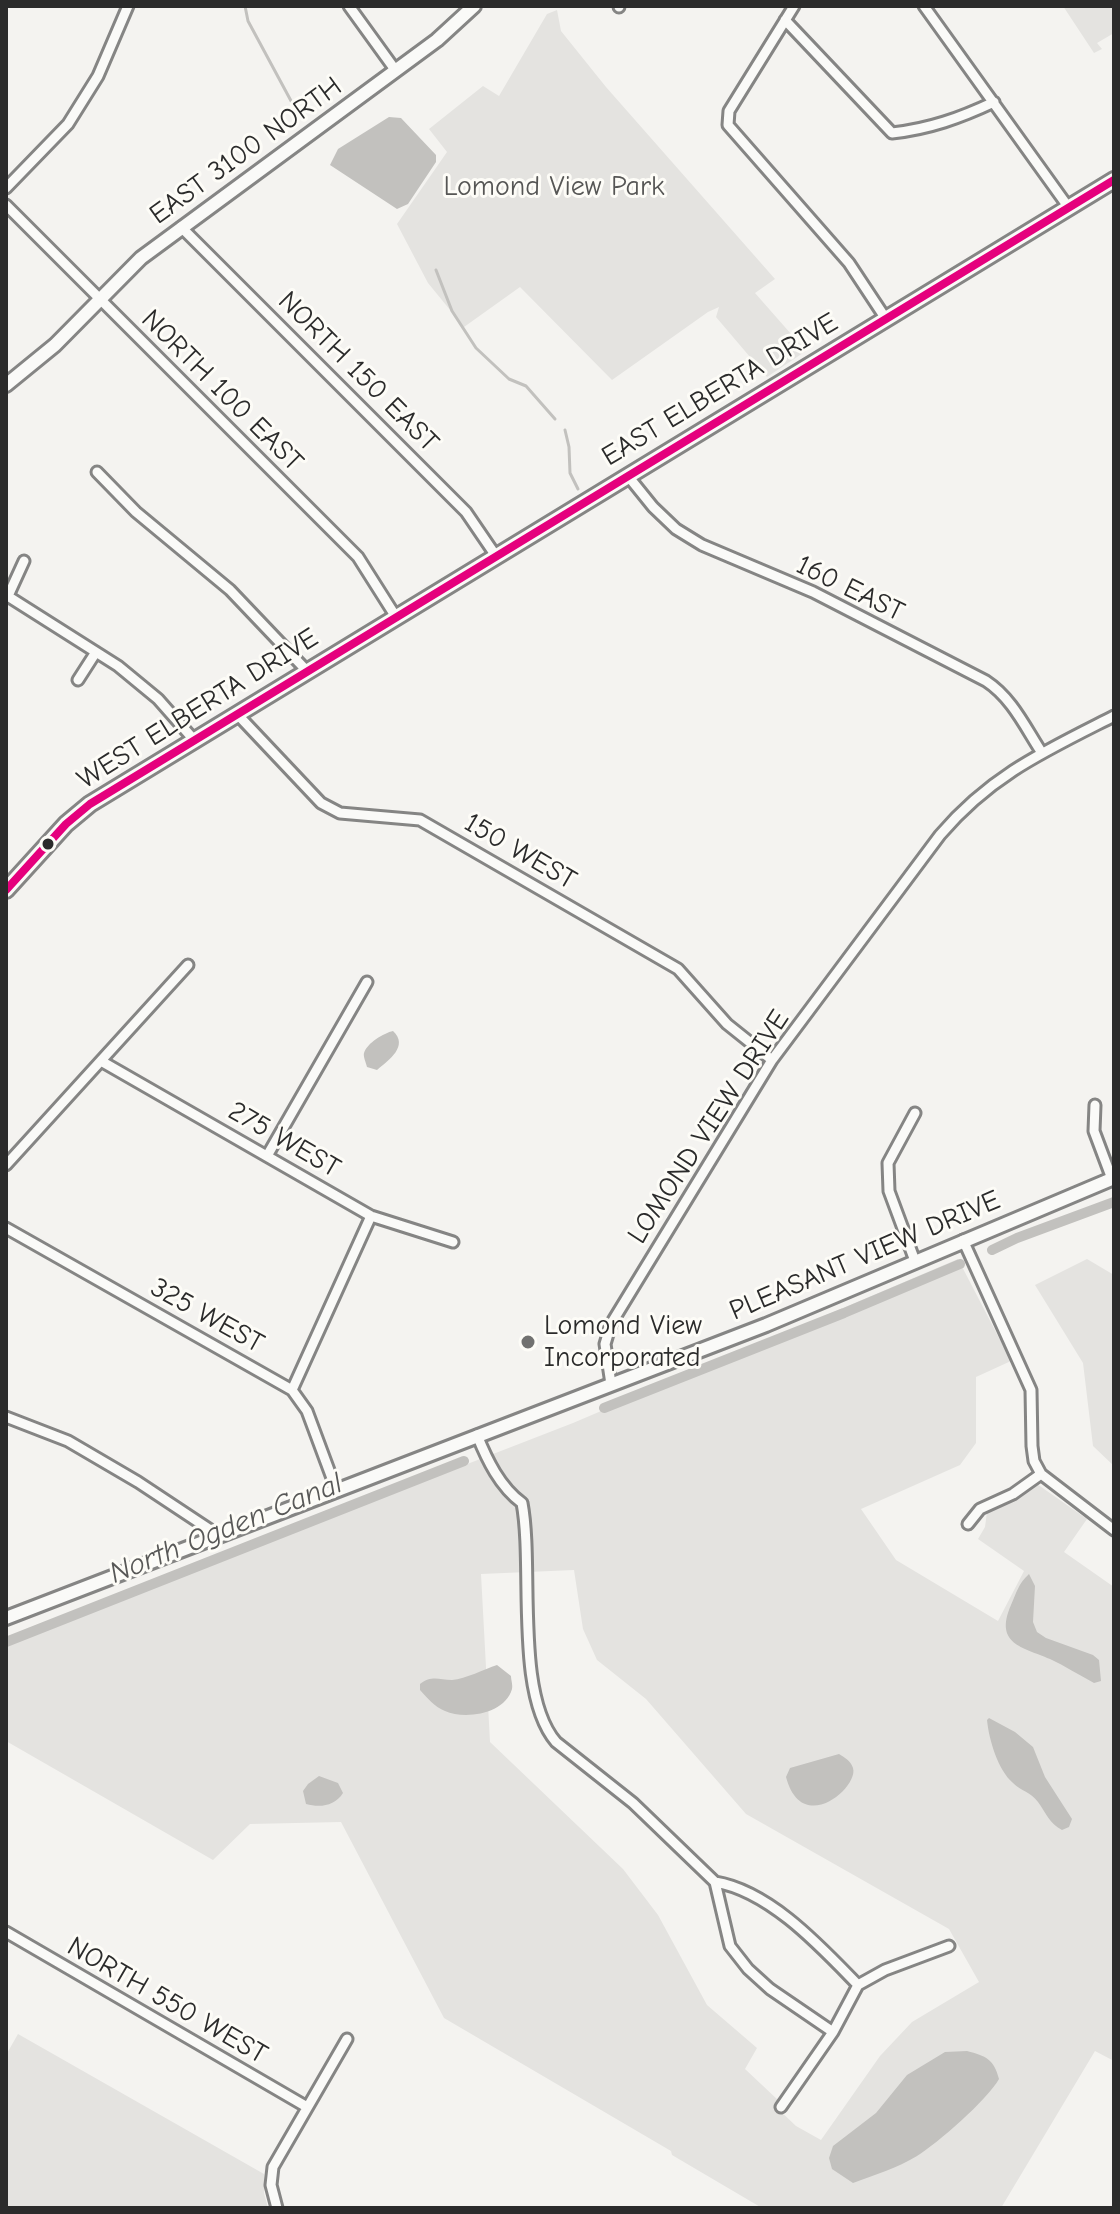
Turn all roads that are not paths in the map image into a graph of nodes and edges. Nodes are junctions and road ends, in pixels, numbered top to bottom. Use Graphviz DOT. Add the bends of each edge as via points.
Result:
graph roads {
  1 [pos="127,6"];
  2 [pos="349,6"];
  3 [pos="474,6"];
  4 [pos="794,6"];
  5 [pos="924,6"];
  6 [pos="785,20"];
  7 [pos="396,71"];
  8 [pos="994,102"];
  9 [pos="1114,180"];
  10 [pos="6,188"];
  11 [pos="6,205"];
  12 [pos="1069,208"];
  13 [pos="181,227"];
  14 [pos="98,299"];
  15 [pos="886,319"];
  16 [pos="8,380"];
  17 [pos="97,472"];
  18 [pos="628,476"];
  19 [pos="496,556"];
  20 [pos="24,561"];
  21 [pos="7,596"];
  22 [pos="396,617"];
  23 [pos="353,644"];
  24 [pos="96,652"];
  25 [pos="307,671"];
  26 [pos="78,680"];
  27 [pos="237,714"];
  28 [pos="1114,716"];
  29 [pos="195,741"];
  30 [pos="1042,753"];
  31 [pos="6,890"];
  32 [pos="188,965"];
  33 [pos="367,982"];
  34 [pos="772,1060"];
  35 [pos="101,1061"];
  36 [pos="1095,1105"];
  37 [pos="915,1113"];
  38 [pos="267,1156"];
  39 [pos="6,1165"];
  40 [pos="1113,1179"];
  41 [pos="371,1216"];
  42 [pos="6,1228"];
  43 [pos="963,1240"];
  44 [pos="453,1242"];
  45 [pos="915,1261"];
  46 [pos="611,1384"];
  47 [pos="292,1390"];
  48 [pos="6,1417"];
  49 [pos="477,1435"];
  50 [pos="1041,1474"];
  51 [pos="336,1489"];
  52 [pos="968,1524"];
  53 [pos="1114,1530"];
  54 [pos="218,1535"];
  55 [pos="6,1618"];
  56 [pos="715,1882"];
  57 [pos="6,1932"];
  58 [pos="949,1946"];
  59 [pos="858,1985"];
  60 [pos="833,2032"];
  61 [pos="347,2039"];
  62 [pos="307,2107"];
  63 [pos="781,2107"];
  64 [pos="277,2208"];
  1 -- 10 [label="street" via="98,76 68,124"];
  2 -- 7 [label="street"];
  3 -- 7 [label="street, EAST 3100 NORTH"];
  4 -- 6 [label="street"];
  5 -- 8 [label="street"];
  6 -- 8 [label="street" via="892,133 956,120"];
  6 -- 15 [label="street" via="729,111 728,125 849,263"];
  7 -- 13 [label="street, EAST 3100 NORTH"];
  8 -- 12 [label="street"];
  9 -- 12 [label="main road, EAST ELBERTA DRIVE"];
  11 -- 14 [label="street, NORTH 100 EAST"];
  12 -- 15 [label="main road, EAST ELBERTA DRIVE"];
  13 -- 14 [label="street, EAST 3100 NORTH"];
  13 -- 19 [label="street, NORTH 150 EAST" via="466,512"];
  14 -- 16 [label="street, EAST 3100 NORTH" via="55,345"];
  14 -- 22 [label="street, NORTH 100 EAST" via="358,557"];
  15 -- 18 [label="main road, EAST ELBERTA DRIVE"];
  17 -- 25 [label="street" via="136,512 230,590"];
  18 -- 19 [label="main road, EAST ELBERTA DRIVE"];
  18 -- 30 [label="street, 160 EAST" via="676,529 702,545 813,592 999,690"];
  19 -- 22 [label="main road, EAST ELBERTA DRIVE"];
  20 -- 21 [label="street"];
  21 -- 24 [label="street"];
  22 -- 23 [label="main road, EAST ELBERTA DRIVE"];
  23 -- 25 [label="main road, WEST ELBERTA DRIVE"];
  24 -- 26 [label="street"];
  24 -- 29 [label="street" via="158,699"];
  25 -- 27 [label="main road, WEST ELBERTA DRIVE"];
  27 -- 29 [label="main road, WEST ELBERTA DRIVE"];
  27 -- 34 [label="street, 150 WEST" via="321,803 340,813 420,820 678,969 727,1024"];
  28 -- 30 [label="street, LOMOND VIEW DRIVE"];
  29 -- 31 [label="main road, WEST ELBERTA DRIVE" via="90,804"];
  30 -- 34 [label="street, LOMOND VIEW DRIVE" via="962,808"];
  32 -- 35 [label="street"];
  33 -- 38 [label="street"];
  34 -- 46 [label="street, LOMOND VIEW DRIVE" via="611,1324 605,1344"];
  35 -- 38 [label="street, 275 WEST"];
  35 -- 39 [label="street"];
  36 -- 40 [label="street" via="1094,1131"];
  37 -- 45 [label="street" via="888,1163 889,1191"];
  38 -- 41 [label="street, 275 WEST"];
  40 -- 43 [label="street, PLEASANT VIEW DRIVE"];
  41 -- 44 [label="street, 275 WEST"];
  41 -- 47 [label="street"];
  42 -- 47 [label="street, 325 WEST"];
  43 -- 45 [label="street, PLEASANT VIEW DRIVE"];
  43 -- 50 [label="street" via="1031,1390 1032,1446"];
  45 -- 46 [label="street, PLEASANT VIEW DRIVE"];
  46 -- 49 [label="street, PLEASANT VIEW DRIVE"];
  47 -- 51 [label="street" via="307,1411"];
  48 -- 54 [label="street" via="68,1441"];
  49 -- 51 [label="street, PLEASANT VIEW DRIVE"];
  49 -- 56 [label="street" via="491,1466 522,1503 535,1697 546,1731 635,1805"];
  50 -- 52 [label="street" via="980,1509"];
  50 -- 53 [label="street"];
  51 -- 54 [label="street, PLEASANT VIEW DRIVE"];
  54 -- 55 [label="street, PLEASANT VIEW DRIVE"];
  56 -- 59 [label="street" via="734,1885 804,1929"];
  56 -- 60 [label="street" via="730,1946 748,1969"];
  57 -- 62 [label="street, NORTH 550 WEST"];
  58 -- 59 [label="street"];
  59 -- 60 [label="street"];
  60 -- 63 [label="street"];
  61 -- 62 [label="street"];
  62 -- 64 [label="street" via="273,2167"];
}
